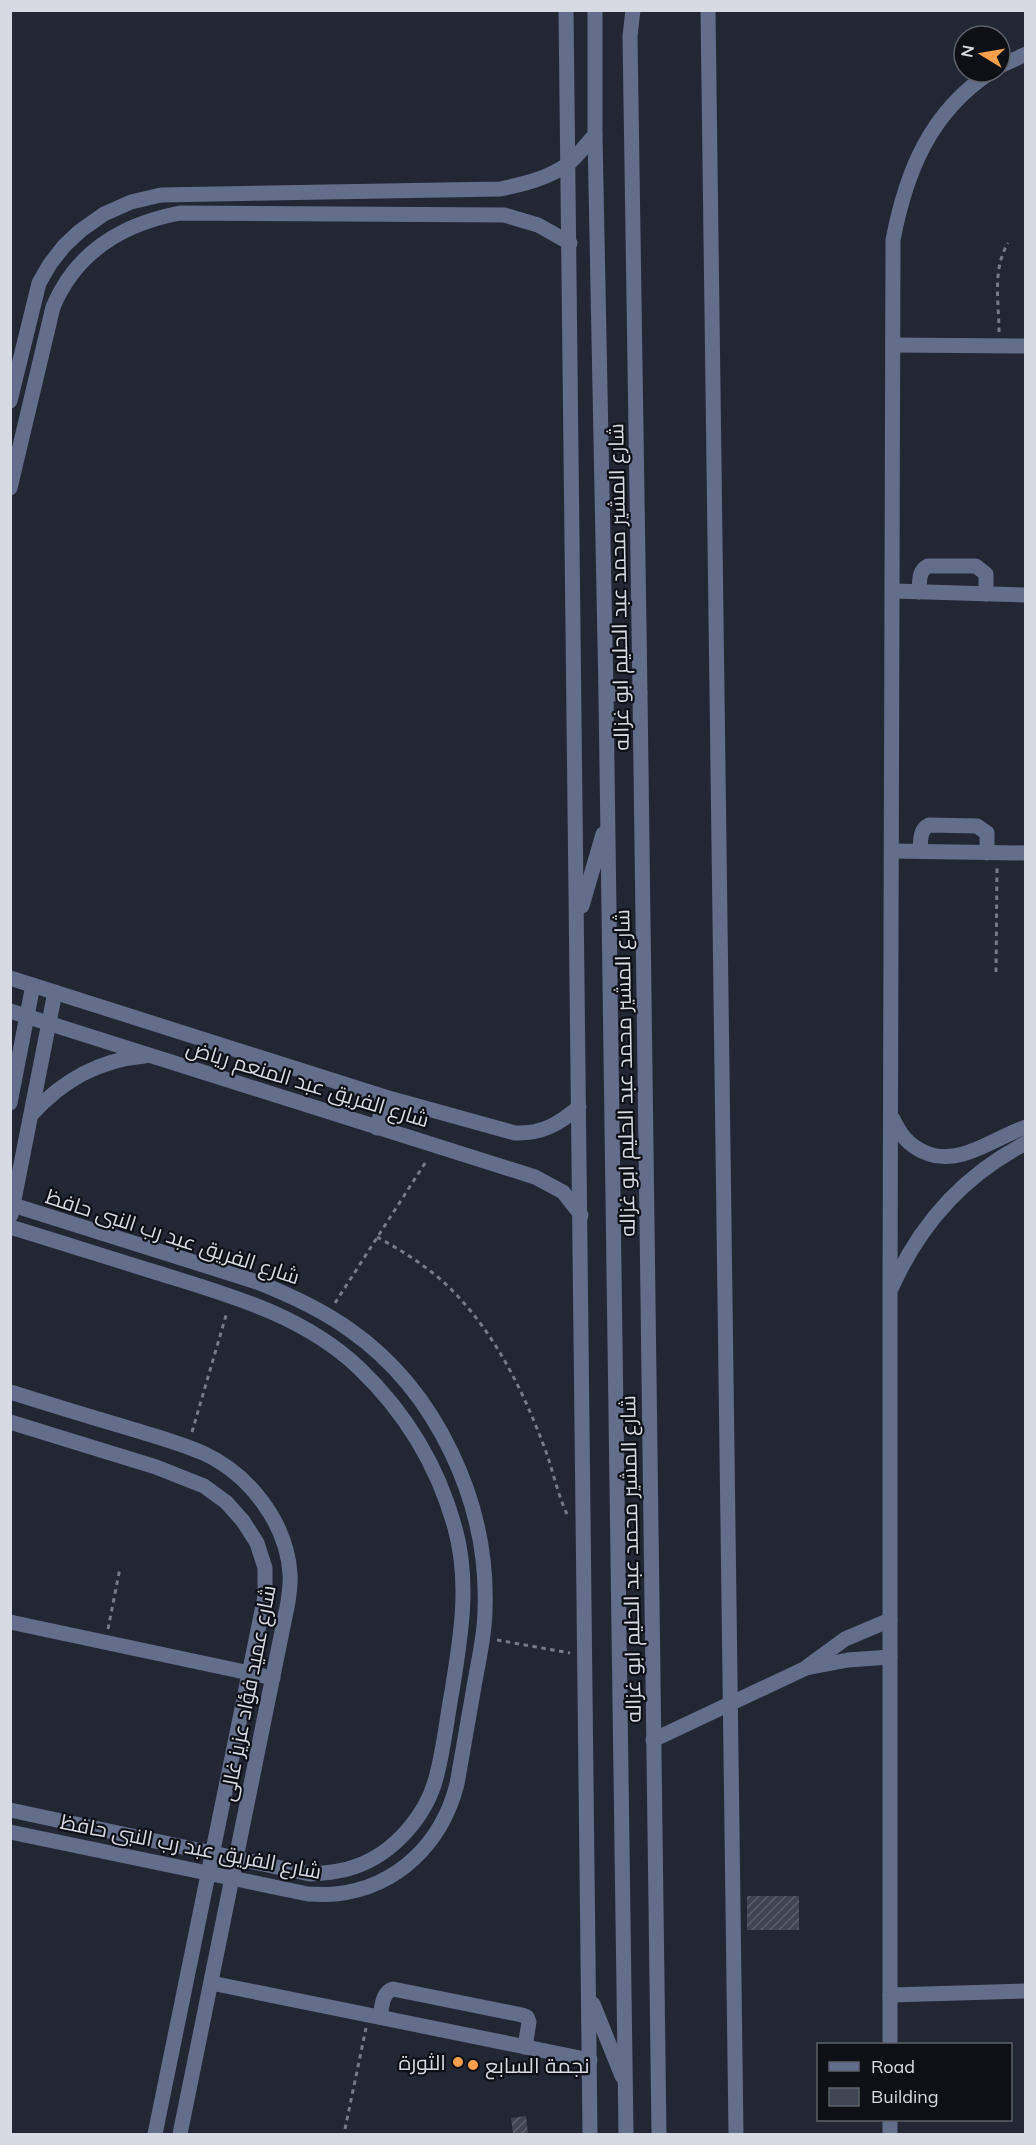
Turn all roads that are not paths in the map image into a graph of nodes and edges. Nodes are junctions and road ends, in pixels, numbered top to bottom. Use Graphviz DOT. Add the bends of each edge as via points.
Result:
graph roads {
  1 [pos="567,10"];
  2 [pos="595,10"];
  3 [pos="633,10"];
  4 [pos="708,10"];
  5 [pos="1026,54"];
  6 [pos="1012,60"];
  7 [pos="974,84"];
  8 [pos="595,135"];
  9 [pos="568,163"];
  10 [pos="80,231"];
  11 [pos="570,243"];
  12 [pos="94,250"];
  13 [pos="893,345"];
  14 [pos="1026,346"];
  15 [pos="10,401"];
  16 [pos="10,488"];
  17 [pos="893,591"];
  18 [pos="919,592"];
  19 [pos="986,594"];
  20 [pos="1026,595"];
  21 [pos="640,693"];
  22 [pos="606,694"];
  23 [pos="607,820"];
  24 [pos="892,851"];
  25 [pos="920,852"];
  26 [pos="992,853"];
  27 [pos="1026,853"];
  28 [pos="577,923"];
  29 [pos="10,978"];
  30 [pos="33,986"];
  31 [pos="55,992"];
  32 [pos="10,1011"];
  33 [pos="27,1017"];
  34 [pos="49,1024"];
  35 [pos="10,1031"];
  36 [pos="149,1055"];
  37 [pos="19,1059"];
  38 [pos="385,1097"];
  39 [pos="10,1103"];
  40 [pos="579,1107"];
  41 [pos="31,1115"];
  42 [pos="892,1115"];
  43 [pos="1026,1127"];
  44 [pos="377,1128"];
  45 [pos="1026,1143"];
  46 [pos="12,1212"];
  47 [pos="581,1215"];
  48 [pos="10,1227"];
  49 [pos="890,1293"];
  50 [pos="10,1392"];
  51 [pos="10,1422"];
  52 [pos="890,1620"];
  53 [pos="10,1622"];
  54 [pos="890,1657"];
  55 [pos="806,1668"];
  56 [pos="249,1673"];
  57 [pos="273,1678"];
  58 [pos="731,1704"];
  59 [pos="653,1740"];
  60 [pos="10,1810"];
  61 [pos="10,1832"];
  62 [pos="213,1853"];
  63 [pos="236,1858"];
  64 [pos="208,1874"];
  65 [pos="232,1879"];
  66 [pos="211,1983"];
  67 [pos="1026,1992"];
  68 [pos="590,1995"];
  69 [pos="890,1995"];
  70 [pos="375,2016"];
  71 [pos="890,2043"];
  72 [pos="525,2047"];
  73 [pos="590,2060"];
  74 [pos="626,2085"];
  75 [pos="156,2134"];
  76 [pos="180,2134"];
  77 [pos="590,2134"];
  78 [pos="626,2134"];
  79 [pos="659,2134"];
  80 [pos="736,2134"];
  1 -- 9 [label="street"];
  2 -- 8 [label="street, شارع المشير محمد عبد الحليم ابو غزاله"];
  3 -- 21 [label="street, شارع المشير محمد عبد الحليم ابو غزاله" via="630,36"];
  4 -- 58 [label="street"];
  5 -- 6 [label="street"];
  7 -- 13 [label="street" via="928,137 911,169 900,204 893,240"];
  8 -- 9 [label="street"];
  8 -- 22 [label="street, شارع المشير محمد عبد الحليم ابو غزاله"];
  9 -- 10 [label="street" via="532,181 501,189 160,195 104,214"];
  9 -- 11 [label="street"];
  10 -- 12 [label="street"];
  10 -- 15 [label="street" via="64,246 39,283"];
  11 -- 12 [label="street" via="538,225 504,215 180,213 134,225"];
  11 -- 28 [label="street"];
  12 -- 16 [label="street" via="60,289 53,307"];
  13 -- 14 [label="street"];
  13 -- 17 [label="street"];
  17 -- 18 [label="street"];
  17 -- 24 [label="street"];
  18 -- 19 [label="street"];
  18 -- 19 [label="street" via="923,568 976,566 986,574"];
  19 -- 20 [label="street"];
  21 -- 22 [label="street"];
  21 -- 59 [label="street, شارع المشير محمد عبد الحليم ابو غزاله"];
  22 -- 23 [label="street, شارع المشير محمد عبد الحليم ابو غزاله"];
  23 -- 28 [label="street"];
  23 -- 74 [label="street, شارع المشير محمد عبد الحليم ابو غزاله"];
  24 -- 25 [label="street"];
  24 -- 42 [label="street"];
  25 -- 26 [label="street"];
  25 -- 26 [label="street" via="921,832 929,825 977,826 987,833"];
  26 -- 27 [label="street"];
  28 -- 40 [label="street"];
  29 -- 30 [label="street, شارع الفريق عبد المنعم رياض"];
  30 -- 31 [label="street, شارع الفريق عبد المنعم رياض"];
  30 -- 33 [label="street"];
  31 -- 34 [label="street, شارع الفريق عبد رب النبى حافظ"];
  31 -- 38 [label="street, شارع الفريق عبد المنعم رياض"];
  32 -- 33 [label="street, شارع الفريق عبد المنعم رياض"];
  33 -- 34 [label="street, شارع الفريق عبد المنعم رياض"];
  33 -- 37 [label="street"];
  34 -- 36 [label="street, شارع الفريق عبد المنعم رياض"];
  34 -- 41 [label="street, شارع الفريق عبد رب النبى حافظ"];
  35 -- 37 [label="street"];
  36 -- 41 [label="street" via="115,1060 84,1072 55,1091"];
  36 -- 44 [label="street, شارع الفريق عبد المنعم رياض"];
  37 -- 39 [label="street"];
  38 -- 40 [label="street, شارع الفريق عبد المنعم رياض" via="531,1134"];
  38 -- 44 [label="street"];
  40 -- 47 [label="street"];
  41 -- 46 [label="street, شارع الفريق عبد رب النبى حافظ"];
  42 -- 43 [label="street" via="900,1134 914,1148 932,1156 972,1152"];
  42 -- 49 [label="street"];
  44 -- 47 [label="street, شارع الفريق عبد المنعم رياض" via="545,1181 563,1192"];
  45 -- 49 [label="street" via="982,1170 937,1213 918,1238"];
  46 -- 65 [label="street, شارع الفريق عبد رب النبى حافظ" via="257,1282 328,1315 374,1349 403,1378 448,1446 464,1484 482,1552 483,1638 458,1784 443,1825 411,1862 363,1889 308,1894"];
  47 -- 68 [label="street"];
  48 -- 63 [label="street, شارع الفريق عبد رب النبى حافظ" via="232,1296 305,1329 357,1366 384,1393 408,1424 444,1492 456,1529 464,1582 461,1634 437,1775 427,1800 396,1843 356,1867 310,1874"];
  49 -- 52 [label="street"];
  50 -- 57 [label="street, شارع عميد فؤاد عزيز غالى" via="188,1447 221,1462 255,1492 279,1531 291,1575"];
  51 -- 56 [label="street, شارع عميد فؤاد عزيز غالى" via="180,1476 204,1486 226,1502 257,1543 265,1568 265,1596"];
  52 -- 54 [label="street"];
  52 -- 55 [label="street" via="845,1639"];
  53 -- 56 [label="street"];
  54 -- 55 [label="street"];
  54 -- 69 [label="street"];
  55 -- 58 [label="street"];
  56 -- 57 [label="street"];
  56 -- 62 [label="street, شارع عميد فؤاد عزيز غالى"];
  57 -- 63 [label="street, شارع عميد فؤاد عزيز غالى"];
  58 -- 59 [label="street"];
  58 -- 80 [label="street"];
  59 -- 79 [label="street, شارع المشير محمد عبد الحليم ابو غزاله"];
  60 -- 62 [label="street, شارع الفريق عبد رب النبى حافظ"];
  61 -- 64 [label="street, شارع الفريق عبد رب النبى حافظ"];
  62 -- 63 [label="street, شارع الفريق عبد رب النبى حافظ"];
  62 -- 64 [label="street, شارع عميد فؤاد عزيز غالى"];
  63 -- 65 [label="street, شارع عميد فؤاد عزيز غالى"];
  64 -- 65 [label="street, شارع الفريق عبد رب النبى حافظ"];
  64 -- 75 [label="street, شارع عميد فؤاد عزيز غالى"];
  65 -- 66 [label="street, شارع عميد فؤاد عزيز غالى"];
  66 -- 70 [label="street"];
  66 -- 76 [label="street, شارع عميد فؤاد عزيز غالى"];
  67 -- 69 [label="street"];
  68 -- 73 [label="street"];
  68 -- 74 [label="street"];
  69 -- 71 [label="street"];
  70 -- 72 [label="street"];
  70 -- 72 [label="street" via="385,1994 393,1989 522,2015 529,2022"];
  72 -- 73 [label="street"];
  73 -- 77 [label="street"];
  74 -- 78 [label="street, شارع المشير محمد عبد الحليم ابو غزاله"];
}
